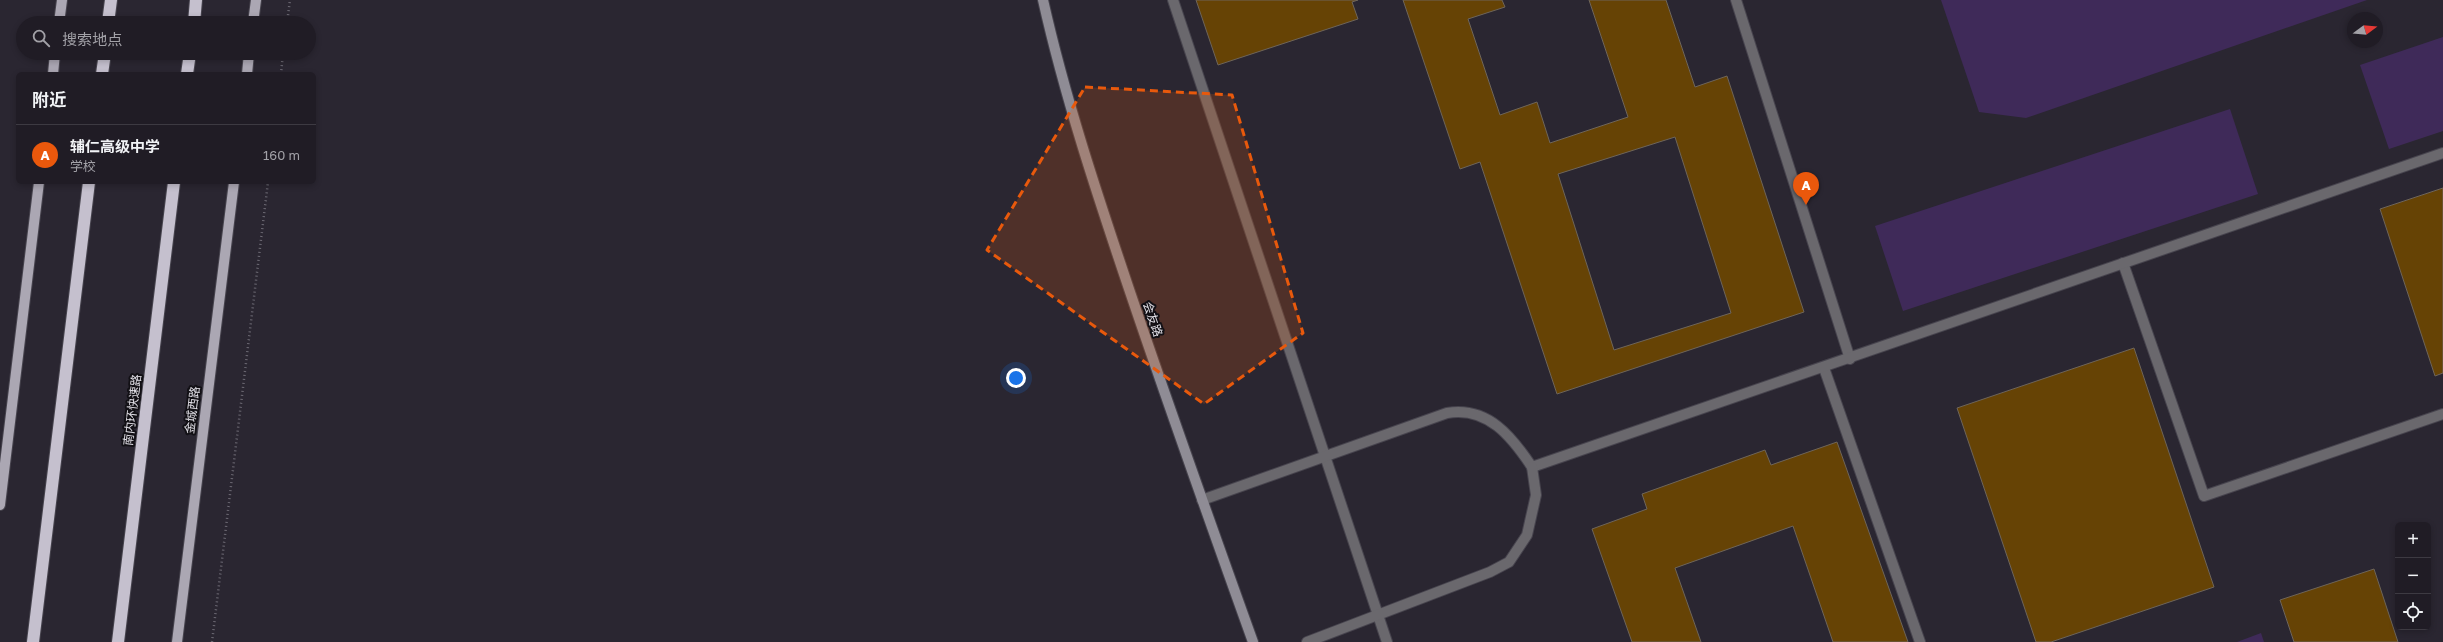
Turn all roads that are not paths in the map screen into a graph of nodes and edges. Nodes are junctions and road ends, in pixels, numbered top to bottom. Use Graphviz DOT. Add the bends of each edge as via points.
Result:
graph roads {
  1 [pos="62,0"];
  2 [pos="111,0"];
  3 [pos="196,0"];
  4 [pos="256,0"];
  5 [pos="1043,0"];
  6 [pos="1173,0"];
  7 [pos="1736,0"];
  8 [pos="60,16"];
  9 [pos="109,16"];
  10 [pos="195,16"];
  11 [pos="254,16"];
  12 [pos="54,60"];
  13 [pos="104,60"];
  14 [pos="189,60"];
  15 [pos="248,60"];
  16 [pos="53,72"];
  17 [pos="102,72"];
  18 [pos="187,72"];
  19 [pos="247,72"];
  20 [pos="2443,153"];
  21 [pos="40,184"];
  22 [pos="89,184"];
  23 [pos="174,184"];
  24 [pos="234,184"];
  25 [pos="2123,263"];
  26 [pos="1850,359"];
  27 [pos="1824,368"];
  28 [pos="2443,414"];
  29 [pos="1326,456"];
  30 [pos="1532,467"];
  31 [pos="1202,500"];
  32 [pos="0,504"];
  33 [pos="1378,615"];
  34 [pos="32,642"];
  35 [pos="118,642"];
  36 [pos="177,642"];
  37 [pos="1253,642"];
  38 [pos="1307,642"];
  39 [pos="1387,642"];
  40 [pos="1920,642"];
  1 -- 8 [label="main road"];
  2 -- 9 [label="highway"];
  3 -- 10 [label="highway"];
  4 -- 11 [label="main road"];
  5 -- 31 [label="street, 会友路" via="1057,63 1101,206"];
  6 -- 29 [label="lane"];
  7 -- 26 [label="lane"];
  12 -- 16 [label="main road"];
  13 -- 17 [label="highway"];
  14 -- 18 [label="highway"];
  15 -- 19 [label="main road"];
  20 -- 25 [label="lane"];
  21 -- 32 [label="main road"];
  22 -- 34 [label="highway"];
  23 -- 35 [label="highway, 南内环快速路"];
  24 -- 36 [label="main road, 金城西路"];
  25 -- 26 [label="lane"];
  25 -- 28 [label="lane" via="2204,496"];
  26 -- 27 [label="lane"];
  27 -- 30 [label="lane"];
  27 -- 40 [label="lane"];
  29 -- 30 [label="lane" via="1463,410 1492,421 1515,442"];
  29 -- 31 [label="lane"];
  29 -- 33 [label="lane"];
  30 -- 33 [label="lane" via="1536,495 1529,528 1509,562"];
  31 -- 37 [label="street, 会友路"];
  33 -- 38 [label="lane"];
  33 -- 39 [label="lane"];
}
